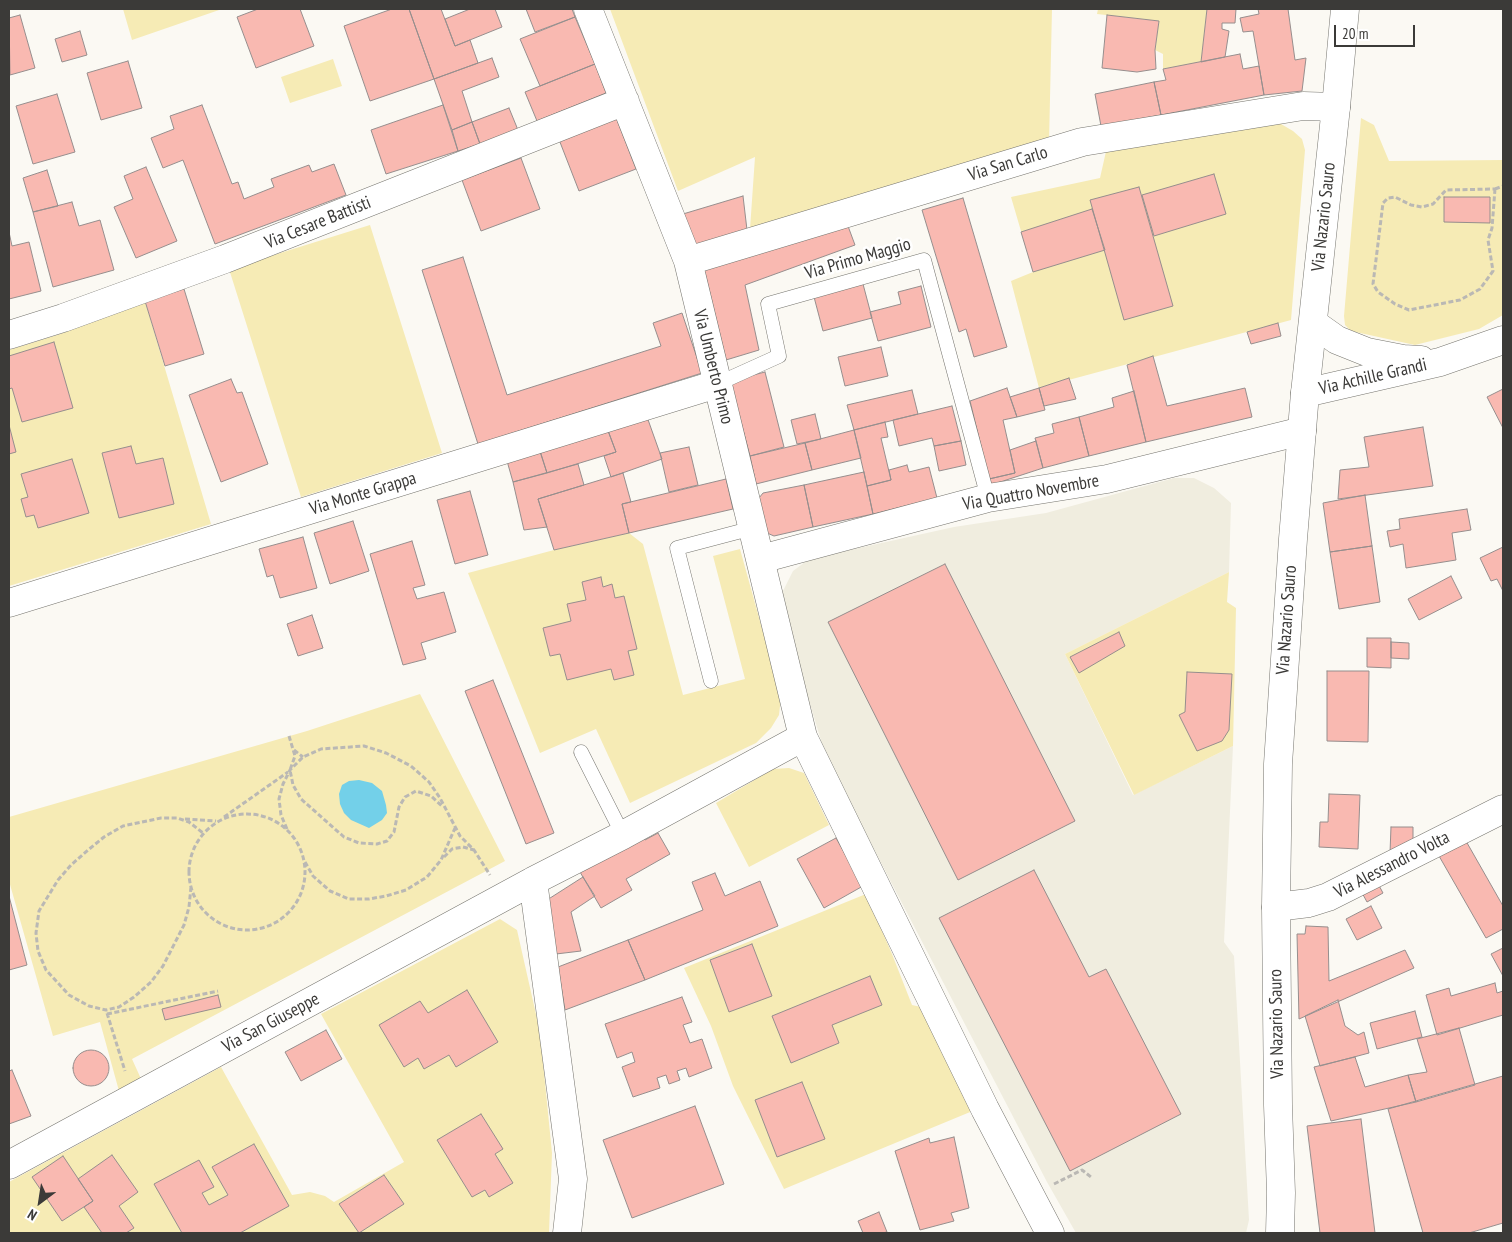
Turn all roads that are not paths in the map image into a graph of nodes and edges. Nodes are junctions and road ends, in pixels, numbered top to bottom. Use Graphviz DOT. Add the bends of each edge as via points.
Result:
graph roads {
  1 [pos="588,9"];
  2 [pos="1345,9"];
  3 [pos="625,102"];
  4 [pos="1336,107"];
  5 [pos="688,261"];
  6 [pos="1313,323"];
  7 [pos="9,335"];
  8 [pos="1503,340"];
  9 [pos="1440,362"];
  10 [pos="717,384"];
  11 [pos="1305,392"];
  12 [pos="1302,431"];
  13 [pos="988,498"];
  14 [pos="753,528"];
  15 [pos="761,558"];
  16 [pos="9,603"];
  17 [pos="711,681"];
  18 [pos="803,737"];
  19 [pos="581,752"];
  20 [pos="1503,809"];
  21 [pos="622,835"];
  22 [pos="533,881"];
  23 [pos="1276,907"];
  24 [pos="9,1165"];
  25 [pos="567,1233"];
  26 [pos="1050,1233"];
  27 [pos="1280,1233"];
  1 -- 3 [label="street, Via Umberto Primo"];
  2 -- 4 [label="street, Via Nazario Sauro"];
  3 -- 5 [label="street, Via Umberto Primo"];
  3 -- 7 [label="street, Via Cesare Battisti" via="225,259"];
  4 -- 5 [label="street, Via San Carlo" via="1303,106 1082,142"];
  4 -- 6 [label="street, Via Nazario Sauro"];
  5 -- 10 [label="street, Via Umberto Primo"];
  6 -- 9 [label="street, Via Achille Grandi" via="1337,340 1367,352"];
  6 -- 11 [label="street, Via Nazario Sauro"];
  8 -- 9 [label="street, Via Achille Grandi"];
  9 -- 11 [label="street, Via Achille Grandi"];
  10 -- 13 [label="lane, Via Primo Maggio" via="779,356 768,304 924,260"];
  10 -- 14 [label="street, Via Umberto Primo"];
  10 -- 16 [label="street, Via Monte Grappa"];
  11 -- 12 [label="street, Via Nazario Sauro"];
  12 -- 13 [label="street, Via Quattro Novembre" via="1107,479"];
  12 -- 23 [label="street, Via Nazario Sauro" via="1278,764"];
  13 -- 15 [label="street, Via Quattro Novembre"];
  14 -- 15 [label="street, Via Umberto Primo"];
  14 -- 17 [label="lane" via="677,548"];
  15 -- 18 [label="street, Via Umberto Primo"];
  18 -- 21 [label="street, Via San Giuseppe"];
  18 -- 26 [label="street, Via Umberto Primo" via="985,1109"];
  19 -- 21 [label="lane"];
  20 -- 23 [label="street, Via Alessandro Volta" via="1328,897"];
  21 -- 22 [label="street, Via San Giuseppe"];
  22 -- 24 [label="street, Via San Giuseppe"];
  22 -- 25 [label="street" via="573,1179"];
  23 -- 27 [label="street, Via Nazario Sauro"];
}
